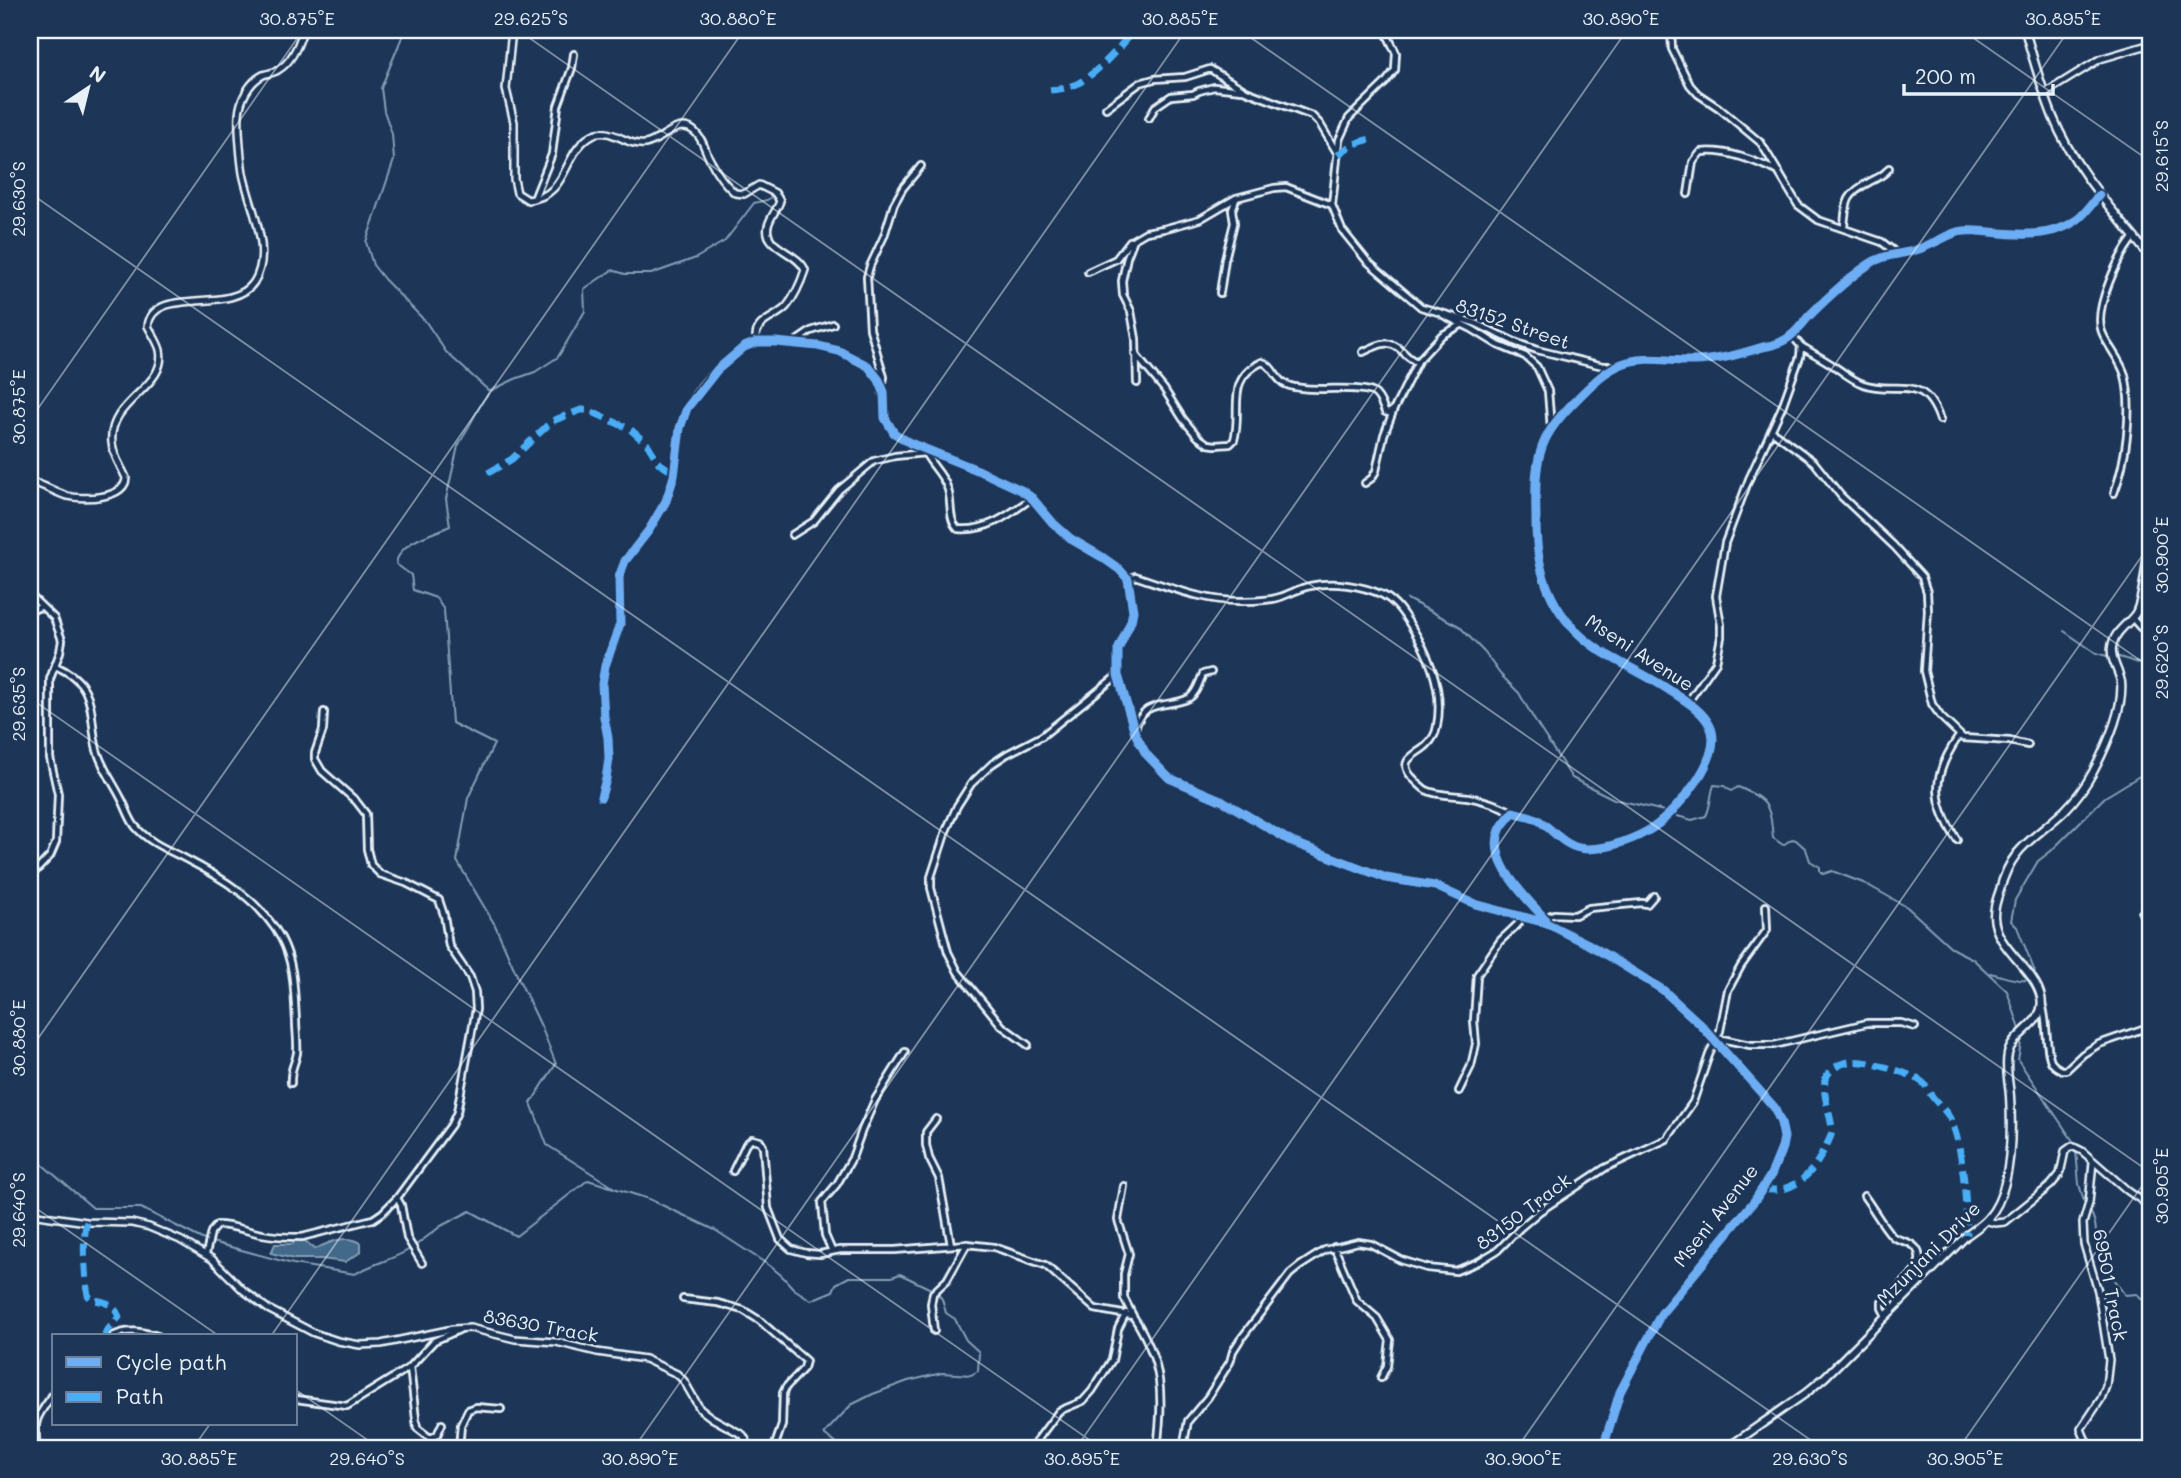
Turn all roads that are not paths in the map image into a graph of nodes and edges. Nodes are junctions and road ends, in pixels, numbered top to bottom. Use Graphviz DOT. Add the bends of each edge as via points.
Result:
graph roads {
  1 [pos="303,30"];
  2 [pos="512,30"];
  3 [pos="1385,30"];
  4 [pos="1671,30"];
  5 [pos="2025,30"];
  6 [pos="2151,44"];
  7 [pos="575,54"];
  8 [pos="1246,91"];
  9 [pos="2045,93"];
  10 [pos="1106,108"];
  11 [pos="1149,118"];
  12 [pos="1338,155"];
  13 [pos="922,166"];
  14 [pos="1889,168"];
  15 [pos="1780,172"];
  16 [pos="1688,194"];
  17 [pos="2099,195"];
  18 [pos="1236,198"];
  19 [pos="534,200"];
  20 [pos="1332,205"];
  21 [pos="1844,227"];
  22 [pos="2134,237"];
  23 [pos="1134,239"];
  24 [pos="1896,253"];
  25 [pos="2151,258"];
  26 [pos="1088,272"];
  27 [pos="1220,293"];
  28 [pos="1439,313"];
  29 [pos="833,324"];
  30 [pos="1461,324"];
  31 [pos="1794,332"];
  32 [pos="757,342"];
  33 [pos="795,343"];
  34 [pos="1801,346"];
  35 [pos="1363,352"];
  36 [pos="1135,354"];
  37 [pos="1418,361"];
  38 [pos="1618,366"];
  39 [pos="1137,383"];
  40 [pos="882,387"];
  41 [pos="1394,410"];
  42 [pos="1940,421"];
  43 [pos="1551,430"];
  44 [pos="1772,430"];
  45 [pos="924,451"];
  46 [pos="30,482"];
  47 [pos="1365,483"];
  48 [pos="2114,493"];
  49 [pos="1032,498"];
  50 [pos="792,534"];
  51 [pos="2151,541"];
  52 [pos="1128,579"];
  53 [pos="30,595"];
  54 [pos="41,606"];
  55 [pos="30,611"];
  56 [pos="2132,618"];
  57 [pos="2151,633"];
  58 [pos="55,666"];
  59 [pos="1211,672"];
  60 [pos="1118,675"];
  61 [pos="1688,702"];
  62 [pos="324,712"];
  63 [pos="1135,733"];
  64 [pos="1959,736"];
  65 [pos="2028,745"];
  66 [pos="601,797"];
  67 [pos="1513,812"];
  68 [pos="1957,840"];
  69 [pos="30,877"];
  70 [pos="1654,896"];
  71 [pos="1766,906"];
  72 [pos="2151,908"];
  73 [pos="2142,913"];
  74 [pos="1520,917"];
  75 [pos="1545,920"];
  76 [pos="2042,1003"];
  77 [pos="2151,1026"];
  78 [pos="1915,1027"];
  79 [pos="1716,1040"];
  80 [pos="1028,1045"];
  81 [pos="905,1052"];
  82 [pos="291,1083"];
  83 [pos="1459,1091"];
  84 [pos="936,1119"];
  85 [pos="2093,1162"];
  86 [pos="733,1171"];
  87 [pos="1124,1186"];
  88 [pos="1864,1196"];
  89 [pos="397,1198"];
  90 [pos="2151,1207"];
  91 [pos="30,1214"];
  92 [pos="1989,1218"];
  93 [pos="967,1244"];
  94 [pos="951,1245"];
  95 [pos="1334,1247"];
  96 [pos="832,1251"];
  97 [pos="206,1254"];
  98 [pos="422,1263"];
  99 [pos="683,1299"];
  100 [pos="1126,1313"];
  101 [pos="1133,1316"];
  102 [pos="1887,1316"];
  103 [pos="463,1328"];
  104 [pos="934,1331"];
  105 [pos="118,1334"];
  106 [pos="152,1334"];
  107 [pos="410,1367"];
  108 [pos="1381,1378"];
  109 [pos="52,1396"];
  110 [pos="298,1399"];
  111 [pos="501,1409"];
  112 [pos="32,1421"];
  113 [pos="442,1424"];
  114 [pos="1035,1443"];
  115 [pos="37,1448"];
  116 [pos="459,1448"];
  117 [pos="751,1448"];
  118 [pos="774,1448"];
  119 [pos="1157,1448"];
  120 [pos="1183,1448"];
  121 [pos="1604,1448"];
  122 [pos="1727,1448"];
  123 [pos="2089,1448"];
  1 -- 46 [label="street" via="285,65 260,77 245,93 239,114 243,173 261,245 253,282 231,298 182,301 167,305 149,319 160,349 160,368 124,407 111,439 127,478 123,488 97,497 72,497"];
  2 -- 19 [label="street" via="506,89 514,122 514,179 517,193"];
  3 -- 12 [label="street" via="1396,53 1395,69 1349,118"];
  4 -- 15 [label="street" via="1675,57 1694,90 1761,143"];
  5 -- 9 [label="main road"];
  6 -- 9 [label="street" via="2100,59"];
  7 -- 19 [label="street" via="558,106 552,154"];
  8 -- 10 [label="street" via="1210,69 1140,83"];
  8 -- 11 [label="street" via="1214,87 1171,96"];
  8 -- 12 [label="street" via="1312,116"];
  9 -- 17 [label="main road" via="2076,160"];
  12 -- 20 [label="street"];
  13 -- 40 [label="street" via="894,204 867,277 870,330 884,377"];
  14 -- 21 [label="street" via="1851,194"];
  15 -- 16 [label="street" via="1751,159 1704,151 1694,159"];
  15 -- 21 [label="street" via="1803,210"];
  17 -- 22 [label="main road"];
  17 -- 24 [label="street, Mseni Avenue" via="2075,221 2055,230 2020,235 1964,230 1919,249"];
  18 -- 20 [label="street" via="1286,187"];
  18 -- 23 [label="street" via="1200,219"];
  18 -- 27 [label="street"];
  19 -- 32 [label="street" via="551,193 593,135 611,134 643,144 676,127 692,129 735,193 761,186 778,197 767,228 769,235 805,270 787,306 757,329"];
  20 -- 28 [label="street, 83152 Street" via="1342,230 1367,261 1414,303"];
  21 -- 24 [label="street" via="1882,242"];
  22 -- 25 [label="main road"];
  22 -- 48 [label="street" via="2124,249 2099,315 2128,391 2122,467"];
  23 -- 26 [label="street" via="1116,260"];
  23 -- 36 [label="street" via="1122,281 1136,339"];
  24 -- 31 [label="street, Mseni Avenue" via="1866,266"];
  28 -- 30 [label="street, 83152 Street"];
  28 -- 38 [label="street, 83152 Street" via="1537,350"];
  29 -- 33 [label="street" via="811,331"];
  30 -- 37 [label="street" via="1442,335"];
  30 -- 43 [label="street, 83152 Street" via="1537,367 1548,391"];
  31 -- 34 [label="street"];
  31 -- 38 [label="street, Mseni Avenue" via="1774,345 1713,360 1639,361"];
  32 -- 33 [label="street"];
  32 -- 66 [label="street" via="729,358 687,408 666,501 621,571 620,624 602,684 609,759"];
  33 -- 40 [label="street" via="858,359"];
  34 -- 42 [label="street" via="1865,384 1924,393"];
  34 -- 44 [label="street"];
  35 -- 37 [label="street" via="1388,342"];
  36 -- 39 [label="street"];
  36 -- 41 [label="street" via="1193,433 1211,445 1230,444 1235,439 1238,385 1262,362 1289,386 1368,390 1385,411"];
  37 -- 41 [label="street"];
  38 -- 43 [label="street, Mseni Avenue" via="1588,388"];
  40 -- 45 [label="street" via="890,429"];
  41 -- 47 [label="street" via="1376,471"];
  43 -- 61 [label="street, Mseni Avenue" via="1539,458 1536,538 1540,566 1556,608 1572,629 1600,650"];
  44 -- 61 [label="street" via="1725,543 1716,596 1721,625 1716,662"];
  44 -- 64 [label="street" via="1814,462 1841,496 1923,578 1928,611 1926,682 1933,704"];
  45 -- 49 [label="street" via="1012,485"];
  45 -- 49 [label="street" via="948,489 952,522 958,528 998,521"];
  45 -- 50 [label="street" via="874,461 839,490 814,521"];
  49 -- 52 [label="street" via="1071,539"];
  51 -- 56 [label="main road"];
  52 -- 60 [label="street" via="1133,611 1118,650"];
  52 -- 67 [label="street" via="1135,576 1226,600 1270,599 1307,587 1339,584 1387,597 1402,611 1427,654 1438,699 1437,729 1426,746 1408,759 1408,773 1427,790 1497,804"];
  53 -- 54 [label="street"];
  54 -- 55 [label="street"];
  54 -- 58 [label="street" via="54,618 62,640"];
  56 -- 57 [label="street"];
  56 -- 76 [label="main road" via="2113,642 2121,692 2112,729 2093,773 2066,809 2017,852 1996,902 1998,933 2032,979"];
  58 -- 69 [label="street" via="50,679 50,758 58,794 57,837 50,856"];
  58 -- 82 [label="street" via="73,674 83,688 102,764 140,832 243,893 279,935 295,990 297,1050"];
  59 -- 63 [label="street" via="1203,674 1188,698 1146,710"];
  60 -- 63 [label="street"];
  60 -- 80 [label="street" via="1042,736 979,775 952,817 931,877 930,888 952,962 997,1021"];
  61 -- 67 [label="street, Mseni Avenue" via="1709,723 1712,749 1701,775 1650,830 1601,848 1580,848 1538,820"];
  62 -- 89 [label="street" via="315,759 366,814 371,865 380,874 439,900 449,946 468,971 475,992 476,1009 457,1112"];
  63 -- 74 [label="street" via="1146,754 1169,778 1223,801 1292,842 1387,878 1435,886"];
  64 -- 65 [label="street"];
  64 -- 68 [label="street" via="1943,762 1938,789"];
  67 -- 75 [label="street, Mseni Avenue" via="1500,830 1498,852 1508,876"];
  70 -- 75 [label="street" via="1647,904 1589,908"];
  71 -- 79 [label="street, 83150 Track" via="1767,930 1728,990"];
  72 -- 73 [label="street"];
  74 -- 75 [label="street"];
  74 -- 83 [label="street" via="1477,975 1476,1044"];
  75 -- 79 [label="street, Mseni Avenue" via="1662,990"];
  76 -- 77 [label="street" via="2049,1054 2062,1070 2099,1044"];
  76 -- 92 [label="main road, Mzunjani Drive" via="2037,1019 2017,1037 2008,1053 2008,1176"];
  78 -- 79 [label="street" via="1867,1023 1774,1045"];
  79 -- 95 [label="street, 83150 Track" via="1693,1102 1667,1139 1605,1168 1540,1211 1488,1257 1450,1272 1401,1260 1364,1242"];
  79 -- 121 [label="street, Mseni Avenue" via="1773,1107 1781,1123 1782,1148 1755,1200 1661,1314 1620,1392"];
  81 -- 96 [label="street" via="875,1100 852,1158 822,1202 825,1235"];
  84 -- 94 [label="street" via="926,1132 926,1145 939,1178"];
  85 -- 90 [label="street"];
  85 -- 92 [label="street" via="2070,1146 2051,1185 2005,1222 1992,1223"];
  85 -- 123 [label="street, 69501 Track" via="2084,1244 2098,1291 2109,1360 2101,1399 2081,1429"];
  86 -- 96 [label="street" via="746,1144 752,1139 760,1141 768,1208 782,1242 806,1253"];
  87 -- 101 [label="street" via="1118,1220 1129,1254 1124,1298"];
  88 -- 102 [label="street" via="1893,1237 1906,1240 1920,1257 1917,1269 1882,1303"];
  89 -- 97 [label="street" via="373,1219 302,1237 217,1225"];
  89 -- 98 [label="street" via="407,1238"];
  91 -- 97 [label="street, 83630 Track" via="132,1223"];
  92 -- 102 [label="main road, Mzunjani Drive"];
  93 -- 94 [label="street"];
  93 -- 100 [label="street" via="994,1247 1037,1262 1095,1309"];
  93 -- 104 [label="street" via="947,1280 934,1291"];
  94 -- 96 [label="street"];
  95 -- 108 [label="street" via="1357,1301 1377,1318 1390,1340"];
  95 -- 120 [label="street, 83150 Track" via="1300,1265 1279,1288 1188,1421"];
  97 -- 103 [label="street, 83630 Track" via="268,1309 338,1341 381,1344"];
  99 -- 118 [label="street" via="743,1310 806,1361 783,1394 782,1425"];
  100 -- 101 [label="street"];
  100 -- 114 [label="street" via="1112,1360 1092,1391 1083,1401 1059,1411"];
  101 -- 119 [label="street" via="1153,1352 1160,1383"];
  102 -- 122 [label="main road, Mzunjani Drive" via="1806,1393"];
  103 -- 107 [label="street" via="431,1344"];
  103 -- 117 [label="street, 83630 Track" via="656,1363 677,1374 699,1409 743,1434"];
  105 -- 106 [label="street"];
  107 -- 110 [label="street" via="347,1406"];
  107 -- 113 [label="street" via="417,1428 430,1438 437,1436"];
  109 -- 112 [label="street"];
  111 -- 116 [label="street" via="468,1410"];
  112 -- 115 [label="street"];
}
